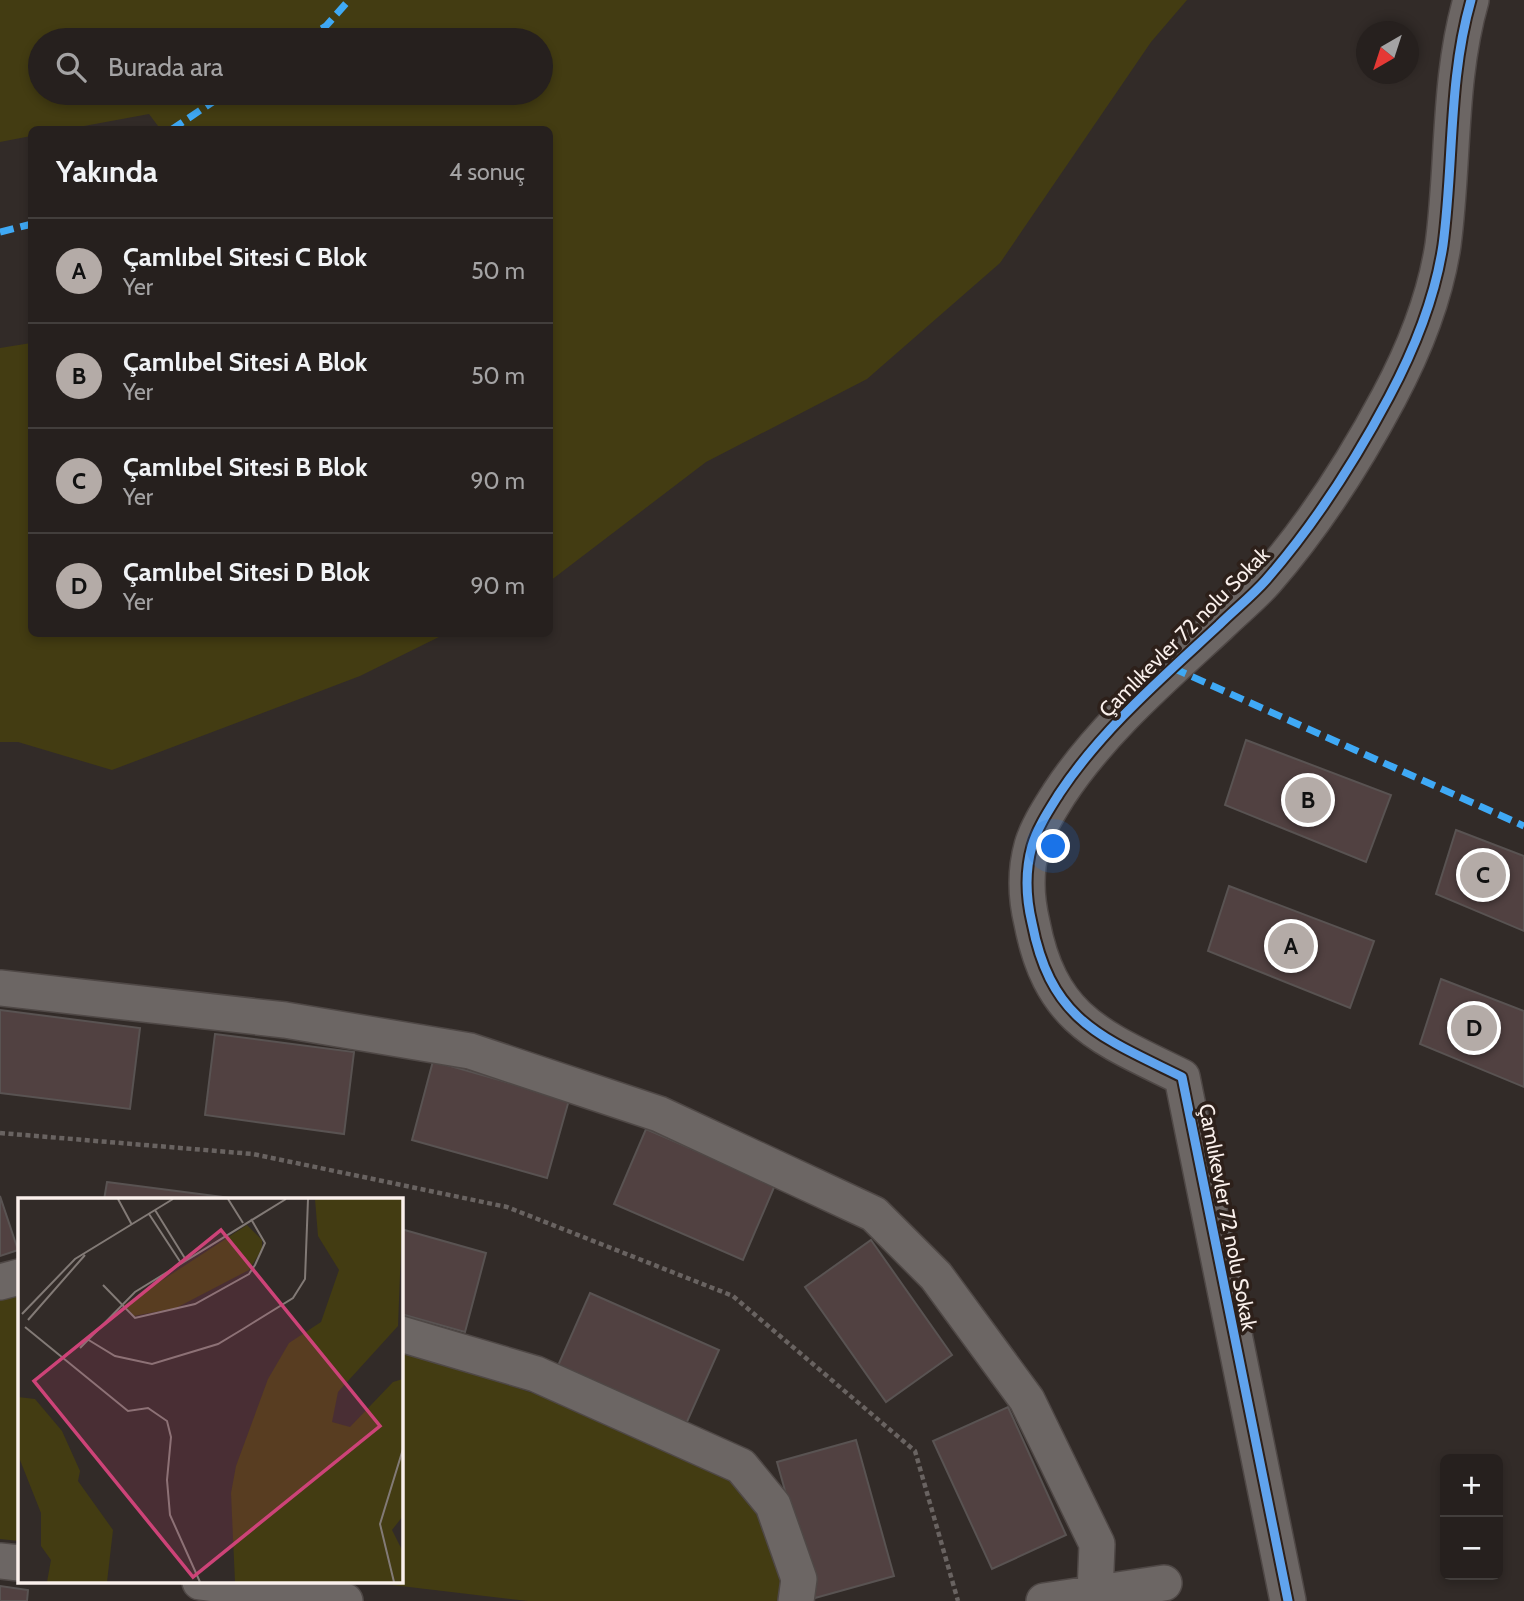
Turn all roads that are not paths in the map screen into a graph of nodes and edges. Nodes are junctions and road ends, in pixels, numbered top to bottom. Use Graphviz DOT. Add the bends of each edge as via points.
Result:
graph roads {
  1 [pos="1471,0"];
  2 [pos="0,988"];
  3 [pos="18,1277"];
  4 [pos="0,1282"];
  5 [pos="402,1334"];
  6 [pos="0,1561"];
  7 [pos="18,1563"];
  8 [pos="1164,1583"];
  9 [pos="212,1584"];
  10 [pos="1095,1594"];
  11 [pos="292,1597"];
  12 [pos="334,1600"];
  13 [pos="796,1601"];
  14 [pos="1044,1601"];
  15 [pos="1287,1601"];
  1 -- 15 [label="street, Çamlıkevler 72 nolu Sokak" via="1454,81 1443,246 1431,298 1389,398 1304,534 1264,583 1107,734 1070,778 1032,844 1027,873 1033,933 1066,1005 1087,1027 1181,1077"];
  2 -- 10 [label="street" via="285,1020 470,1051 659,1114 874,1214 936,1276 1027,1400 1097,1544"];
  3 -- 4 [label="street"];
  5 -- 13 [label="street" via="536,1374 741,1466 773,1505 799,1579"];
  6 -- 7 [label="street"];
  8 -- 10 [label="street"];
  9 -- 11 [label="street"];
  10 -- 14 [label="street"];
  11 -- 12 [label="street"];
}
